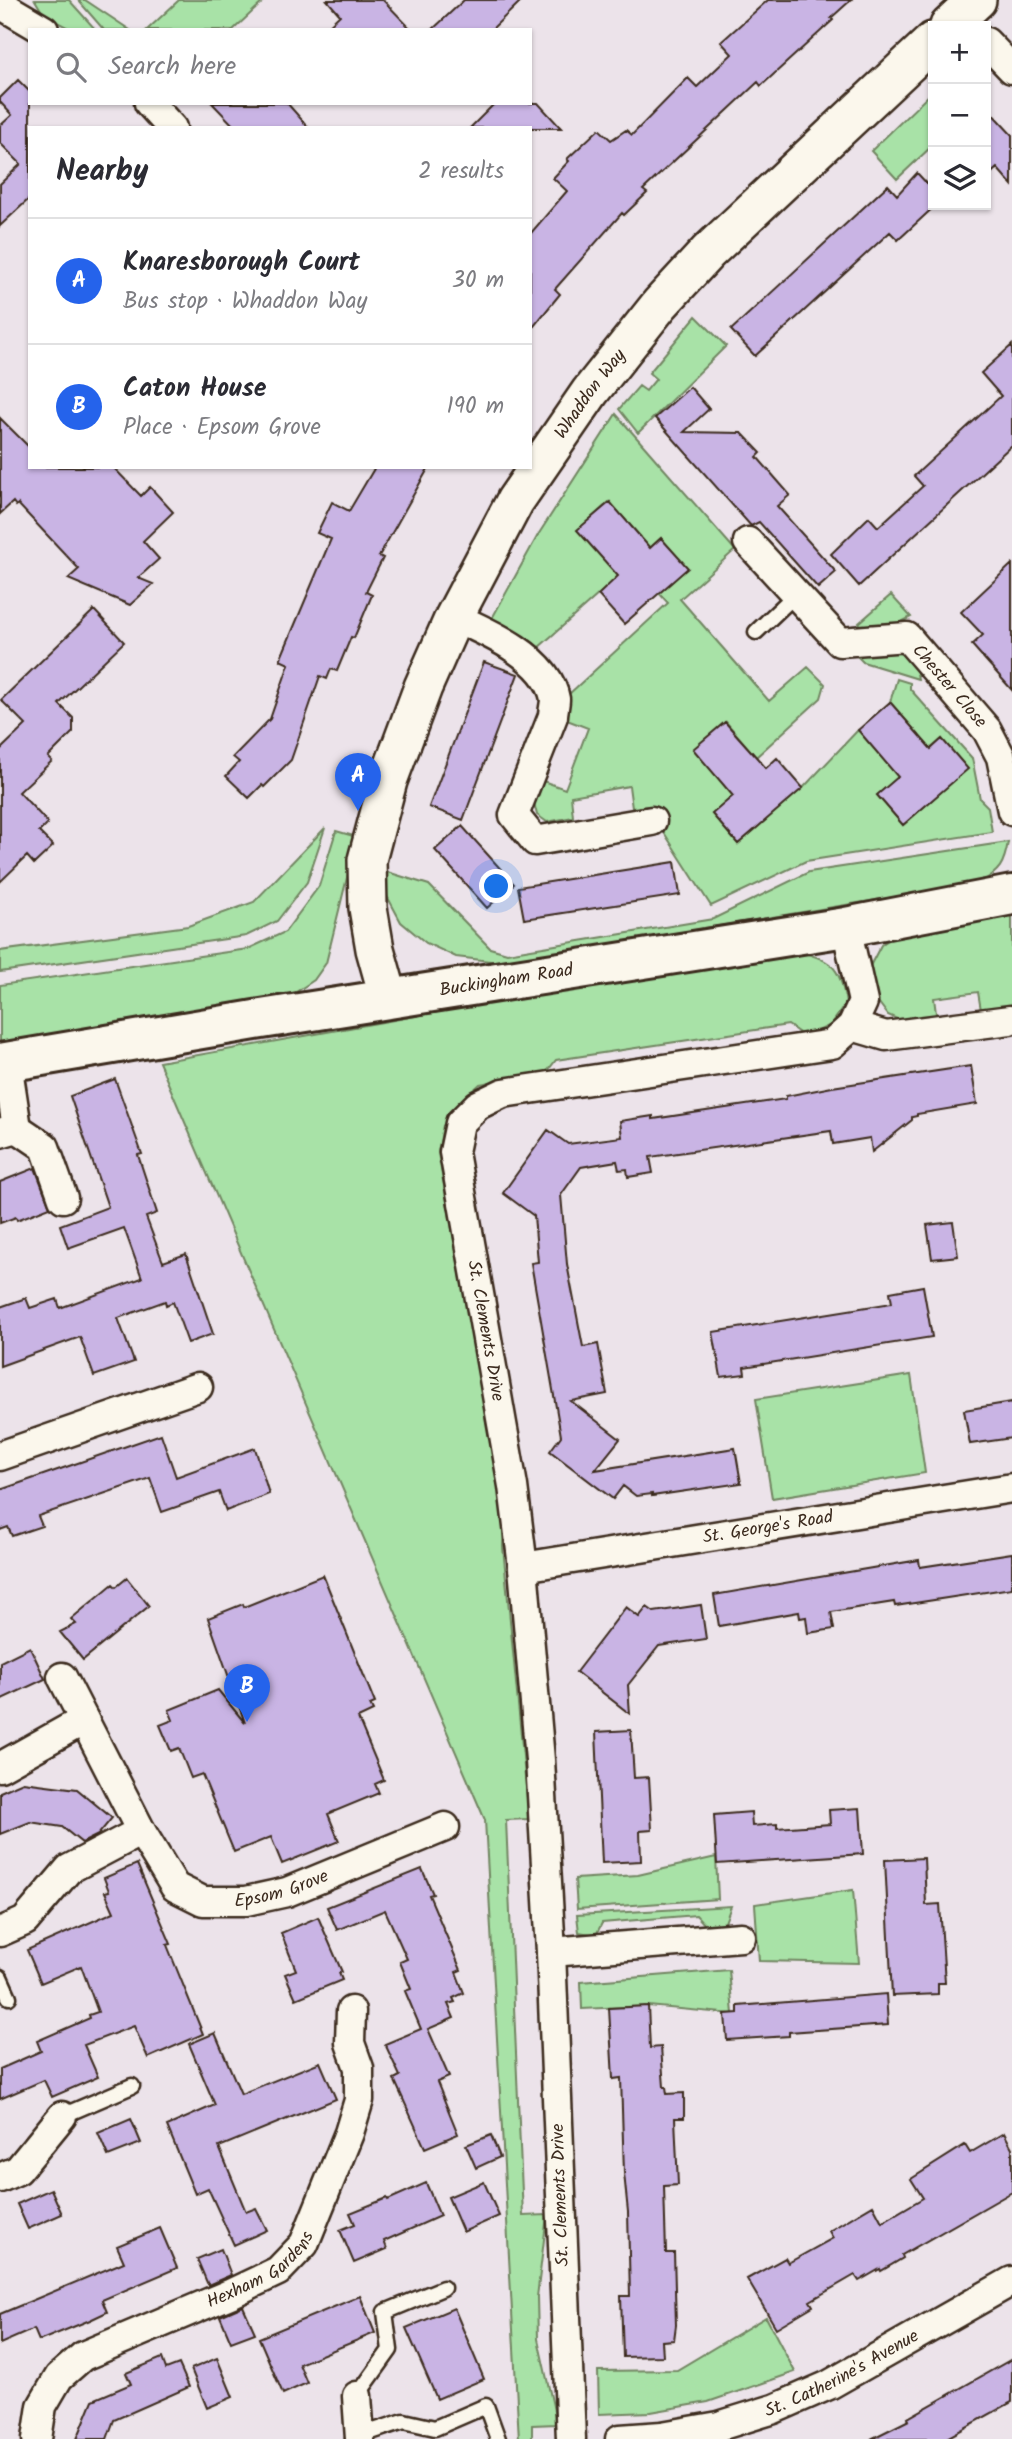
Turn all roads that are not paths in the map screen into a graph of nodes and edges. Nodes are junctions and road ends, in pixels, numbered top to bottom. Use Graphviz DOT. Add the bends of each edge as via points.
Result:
graph roads {
  1 [pos="0,4"];
  2 [pos="41,28"];
  3 [pos="928,46"];
  4 [pos="991,47"];
  5 [pos="1012,69"];
  6 [pos="151,105"];
  7 [pos="170,126"];
  8 [pos="748,542"];
  9 [pos="796,594"];
  10 [pos="454,617"];
  11 [pos="756,632"];
  12 [pos="1012,811"];
  13 [pos="652,821"];
  14 [pos="1012,895"];
  15 [pos="846,927"];
  16 [pos="388,999"];
  17 [pos="1010,1020"];
  18 [pos="852,1026"];
  19 [pos="3,1063"];
  20 [pos="9,1131"];
  21 [pos="63,1198"];
  22 [pos="198,1387"];
  23 [pos="0,1456"];
  24 [pos="1012,1488"];
  25 [pos="523,1567"];
  26 [pos="62,1677"];
  27 [pos="84,1720"];
  28 [pos="0,1768"];
  29 [pos="445,1827"];
  30 [pos="141,1831"];
  31 [pos="0,1932"];
  32 [pos="741,1937"];
  33 [pos="551,1952"];
  34 [pos="0,1977"];
  35 [pos="9,1997"];
  36 [pos="351,2011"];
  37 [pos="132,2085"];
  38 [pos="62,2116"];
  39 [pos="0,2178"];
  40 [pos="1012,2281"];
  41 [pos="443,2288"];
  42 [pos="357,2396"];
  43 [pos="360,2437"];
  44 [pos="37,2439"];
  45 [pos="498,2439"];
  46 [pos="571,2439"];
  47 [pos="620,2439"];
  1 -- 2 [label="street"];
  3 -- 10 [label="street, Whaddon Way" via="708,252 660,304 590,392 515,501"];
  4 -- 5 [label="street"];
  6 -- 7 [label="street"];
  8 -- 9 [label="street, Chester Close"];
  9 -- 11 [label="lane"];
  9 -- 12 [label="street, Chester Close" via="840,642 907,637 986,730 1001,757"];
  10 -- 13 [label="street" via="532,660 555,700 514,815 535,841"];
  10 -- 16 [label="street, Whaddon Way" via="388,781 367,860 368,908"];
  14 -- 15 [label="main road, Buckingham Road"];
  15 -- 16 [label="main road, Buckingham Road"];
  15 -- 18 [label="street" via="863,1002"];
  16 -- 19 [label="main road, Buckingham Road"];
  17 -- 18 [label="street" via="886,1036"];
  18 -- 25 [label="street, St. Clements Drive" via="832,1044 503,1093 478,1105 460,1123 454,1152"];
  19 -- 20 [label="street"];
  20 -- 21 [label="street" via="45,1147"];
  22 -- 23 [label="street"];
  24 -- 25 [label="street, St. George's Road"];
  25 -- 33 [label="street, St. Clements Drive"];
  26 -- 27 [label="street, Epsom Grove"];
  27 -- 28 [label="street"];
  27 -- 30 [label="street, Epsom Grove"];
  29 -- 30 [label="street, Epsom Grove" via="287,1892 246,1901 203,1901 175,1887"];
  30 -- 31 [label="street" via="69,1870 25,1921"];
  32 -- 33 [label="street"];
  33 -- 46 [label="street, St. Clements Drive"];
  34 -- 35 [label="lane"];
  36 -- 44 [label="street, Hexham Gardens" via="350,2043 359,2068 359,2100 304,2244 278,2271 83,2356 59,2377 42,2406"];
  37 -- 38 [label="lane"];
  38 -- 39 [label="street" via="18,2170"];
  40 -- 47 [label="street, St. Catherine's Avenue" via="829,2385 774,2409 719,2426"];
  41 -- 42 [label="lane" via="385,2312 390,2350"];
  42 -- 43 [label="street"];
  43 -- 45 [label="lane" via="404,2421 435,2428 486,2406"];
}
